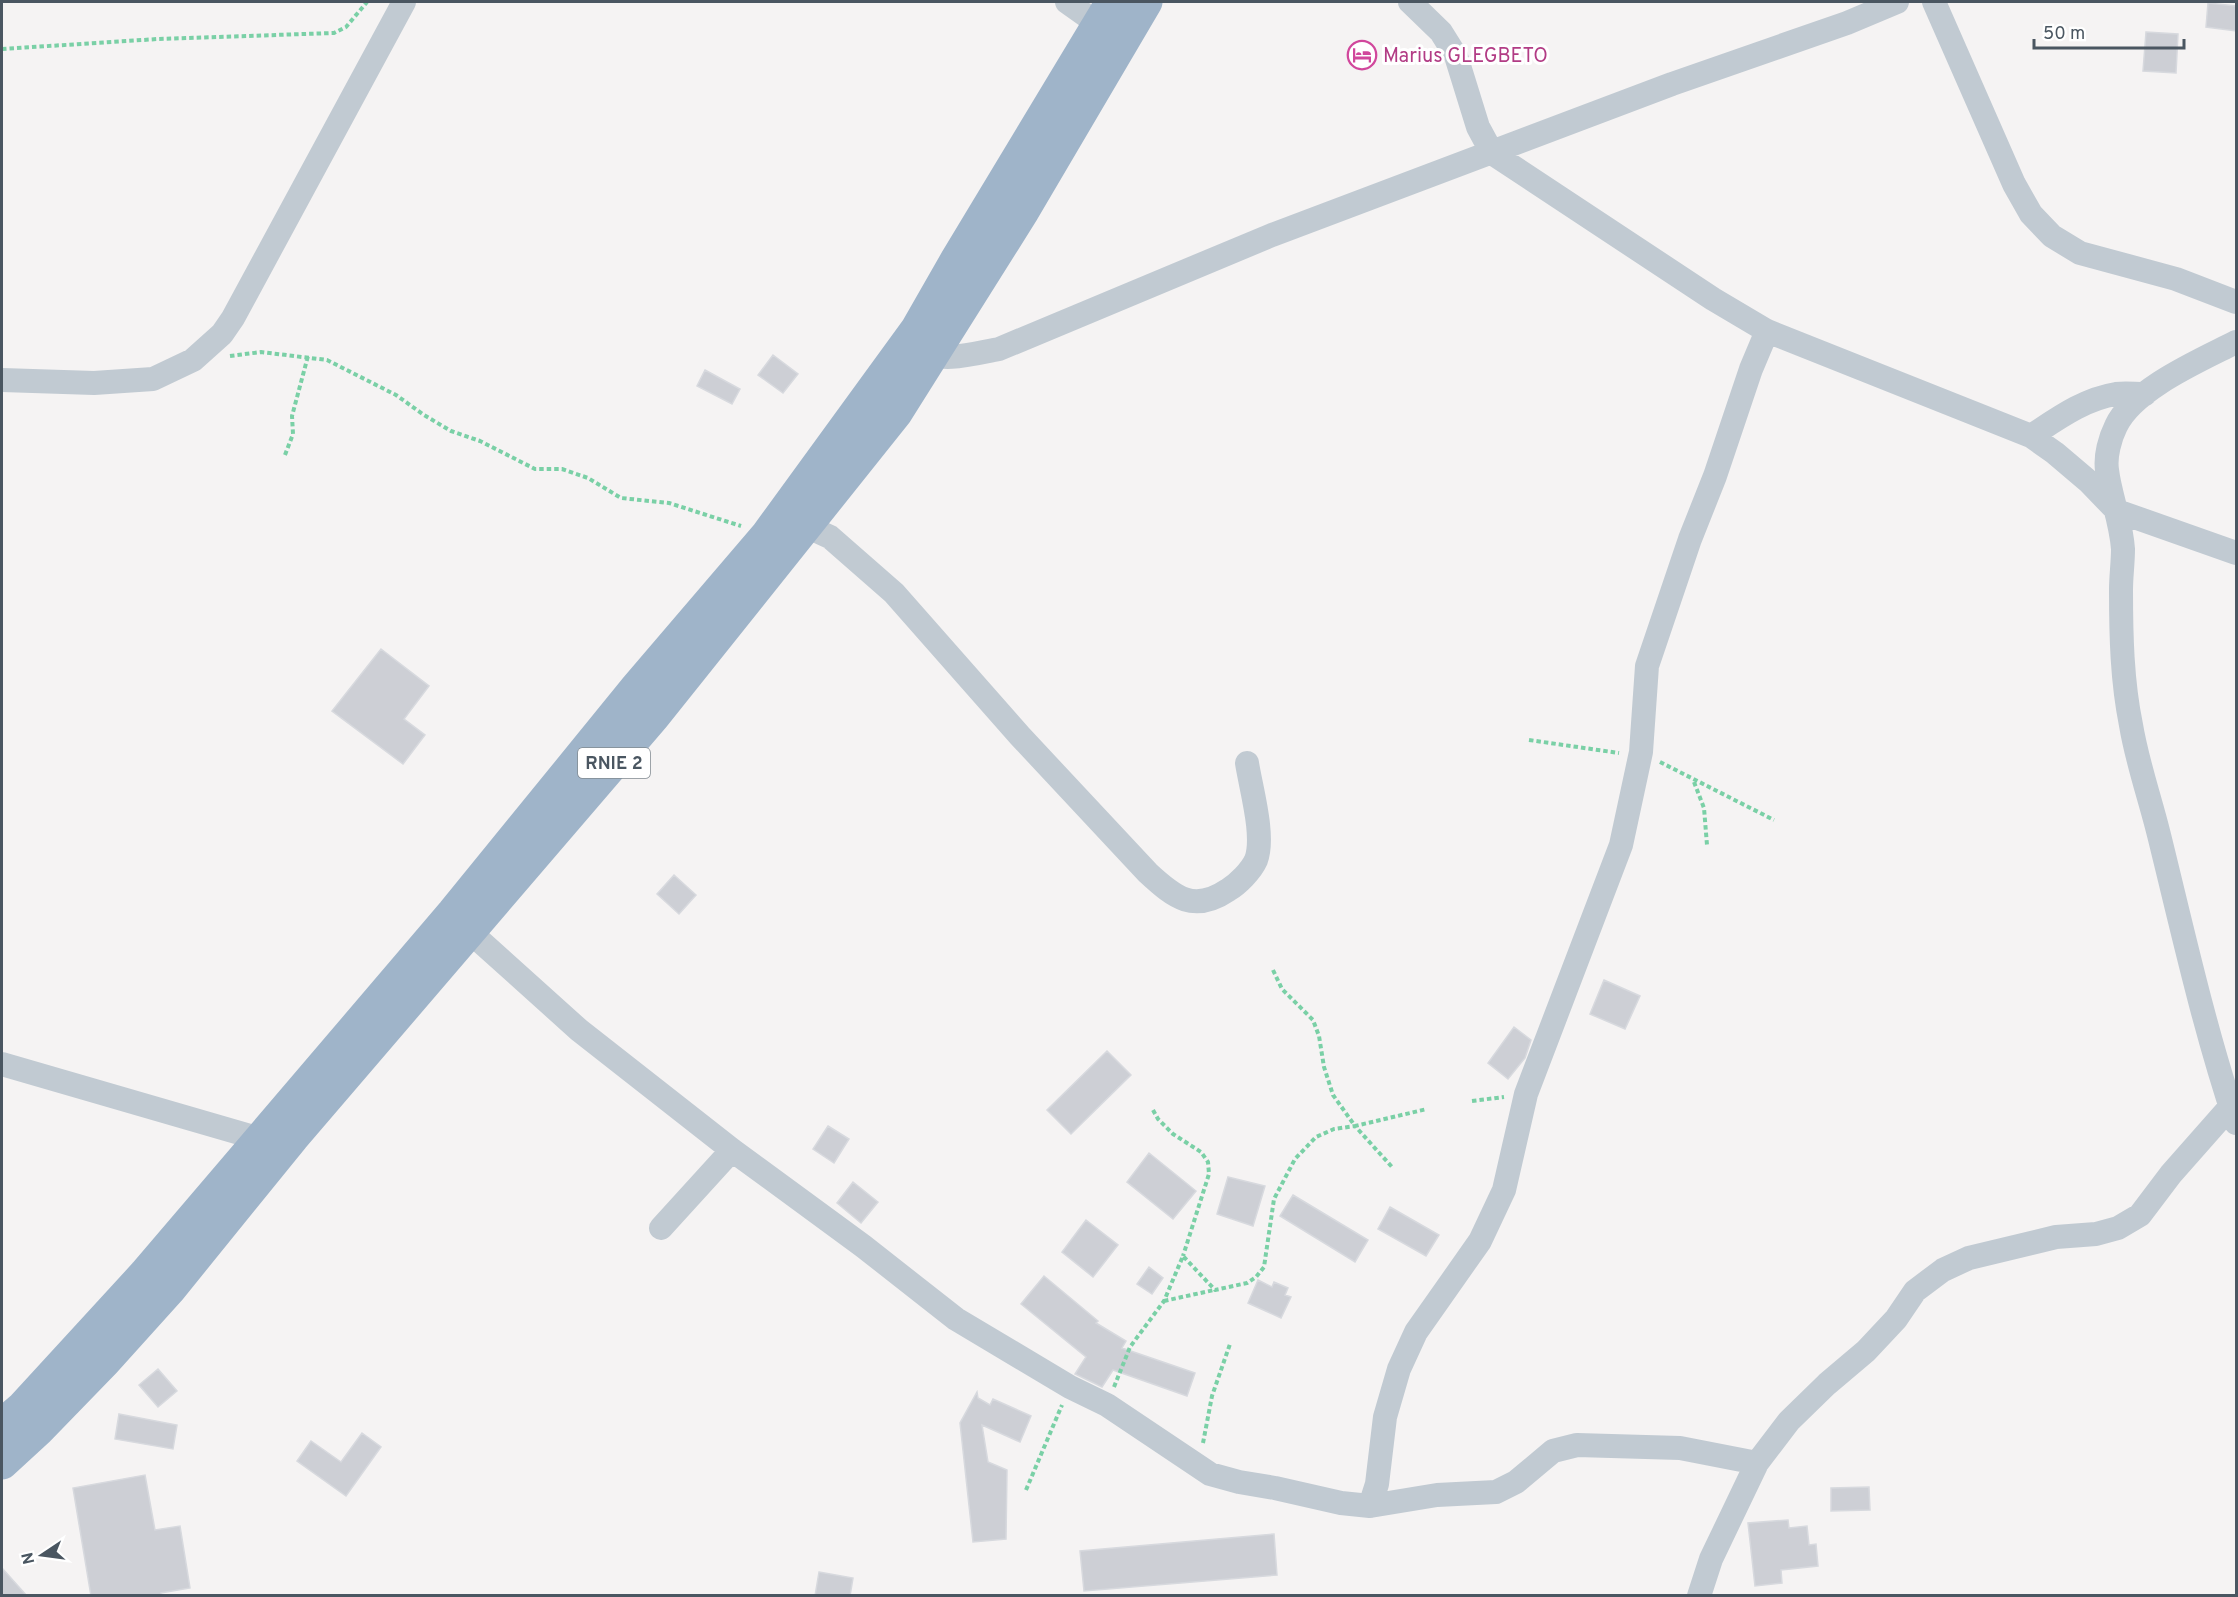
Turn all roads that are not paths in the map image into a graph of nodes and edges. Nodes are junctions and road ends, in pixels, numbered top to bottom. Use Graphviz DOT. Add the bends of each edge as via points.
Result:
graph roads {
  1 [pos="404,2"];
  2 [pos="1067,2"];
  3 [pos="1146,2"];
  4 [pos="1410,2"];
  5 [pos="1897,2"];
  6 [pos="1934,2"];
  7 [pos="1105,13"];
  8 [pos="1492,153"];
  9 [pos="2236,302"];
  10 [pos="1767,331"];
  11 [pos="2236,342"];
  12 [pos="919,351"];
  13 [pos="2,380"];
  14 [pos="2145,394"];
  15 [pos="2031,436"];
  16 [pos="2117,511"];
  17 [pos="806,526"];
  18 [pos="2236,553"];
  19 [pos="1247,764"];
  20 [pos="462,923"];
  21 [pos="2,1064"];
  22 [pos="2234,1114"];
  23 [pos="260,1139"];
  24 [pos="732,1150"];
  25 [pos="661,1228"];
  26 [pos="157,1282"];
  27 [pos="2,1425"];
  28 [pos="2,1463"];
  29 [pos="1757,1463"];
  30 [pos="1370,1506"];
  31 [pos="1699,1596"];
  1 -- 13 [label="street" via="222,334 193,360 153,379 94,383"];
  2 -- 7 [label="street"];
  3 -- 12 [label="highway, RNIE 2" via="1023,211"];
  4 -- 8 [label="street" via="1441,32 1456,56 1478,127"];
  5 -- 8 [label="street"];
  6 -- 9 [label="street" via="2014,184 2031,214 2052,236 2080,253 2176,279"];
  7 -- 12 [label="highway, RNIE 2"];
  8 -- 10 [label="street"];
  8 -- 12 [label="street" via="1272,235 999,349 951,357"];
  10 -- 15 [label="street"];
  10 -- 30 [label="street" via="1647,666 1641,752 1621,845 1526,1094 1504,1190 1480,1241 1416,1332 1399,1369 1385,1417 1377,1484"];
  11 -- 14 [label="street"];
  12 -- 17 [label="highway, RNIE 2" via="896,412"];
  12 -- 20 [label="highway, RNIE 2" via="637,687"];
  14 -- 15 [label="street" via="2098,398"];
  14 -- 16 [label="street" via="2132,402 2116,425 2109,447 2106,468"];
  15 -- 16 [label="street" via="2088,481"];
  16 -- 18 [label="street"];
  16 -- 22 [label="street" via="2123,551 2123,657 2131,725 2188,962"];
  17 -- 19 [label="street" via="830,537 894,593 1148,873 1183,899 1215,899 1238,884 1256,860 1257,822"];
  17 -- 20 [label="highway, RNIE 2" via="654,716"];
  20 -- 23 [label="highway, RNIE 2"];
  20 -- 24 [label="street" via="579,1030"];
  20 -- 26 [label="highway, RNIE 2" via="293,1137"];
  21 -- 23 [label="street"];
  22 -- 29 [label="street" via="2171,1174 2140,1215 2118,1228 2056,1237 1969,1258 1943,1270 1915,1291 1866,1351 1789,1421"];
  23 -- 26 [label="highway, RNIE 2"];
  24 -- 25 [label="street"];
  24 -- 30 [label="street" via="956,1319 1070,1388 1107,1405 1210,1474"];
  26 -- 27 [label="highway, RNIE 2"];
  26 -- 28 [label="highway, RNIE 2" via="105,1361"];
  29 -- 30 [label="street" via="1680,1448 1577,1445 1553,1451 1516,1482 1496,1492 1437,1495"];
  29 -- 31 [label="street" via="1711,1559"];
}
